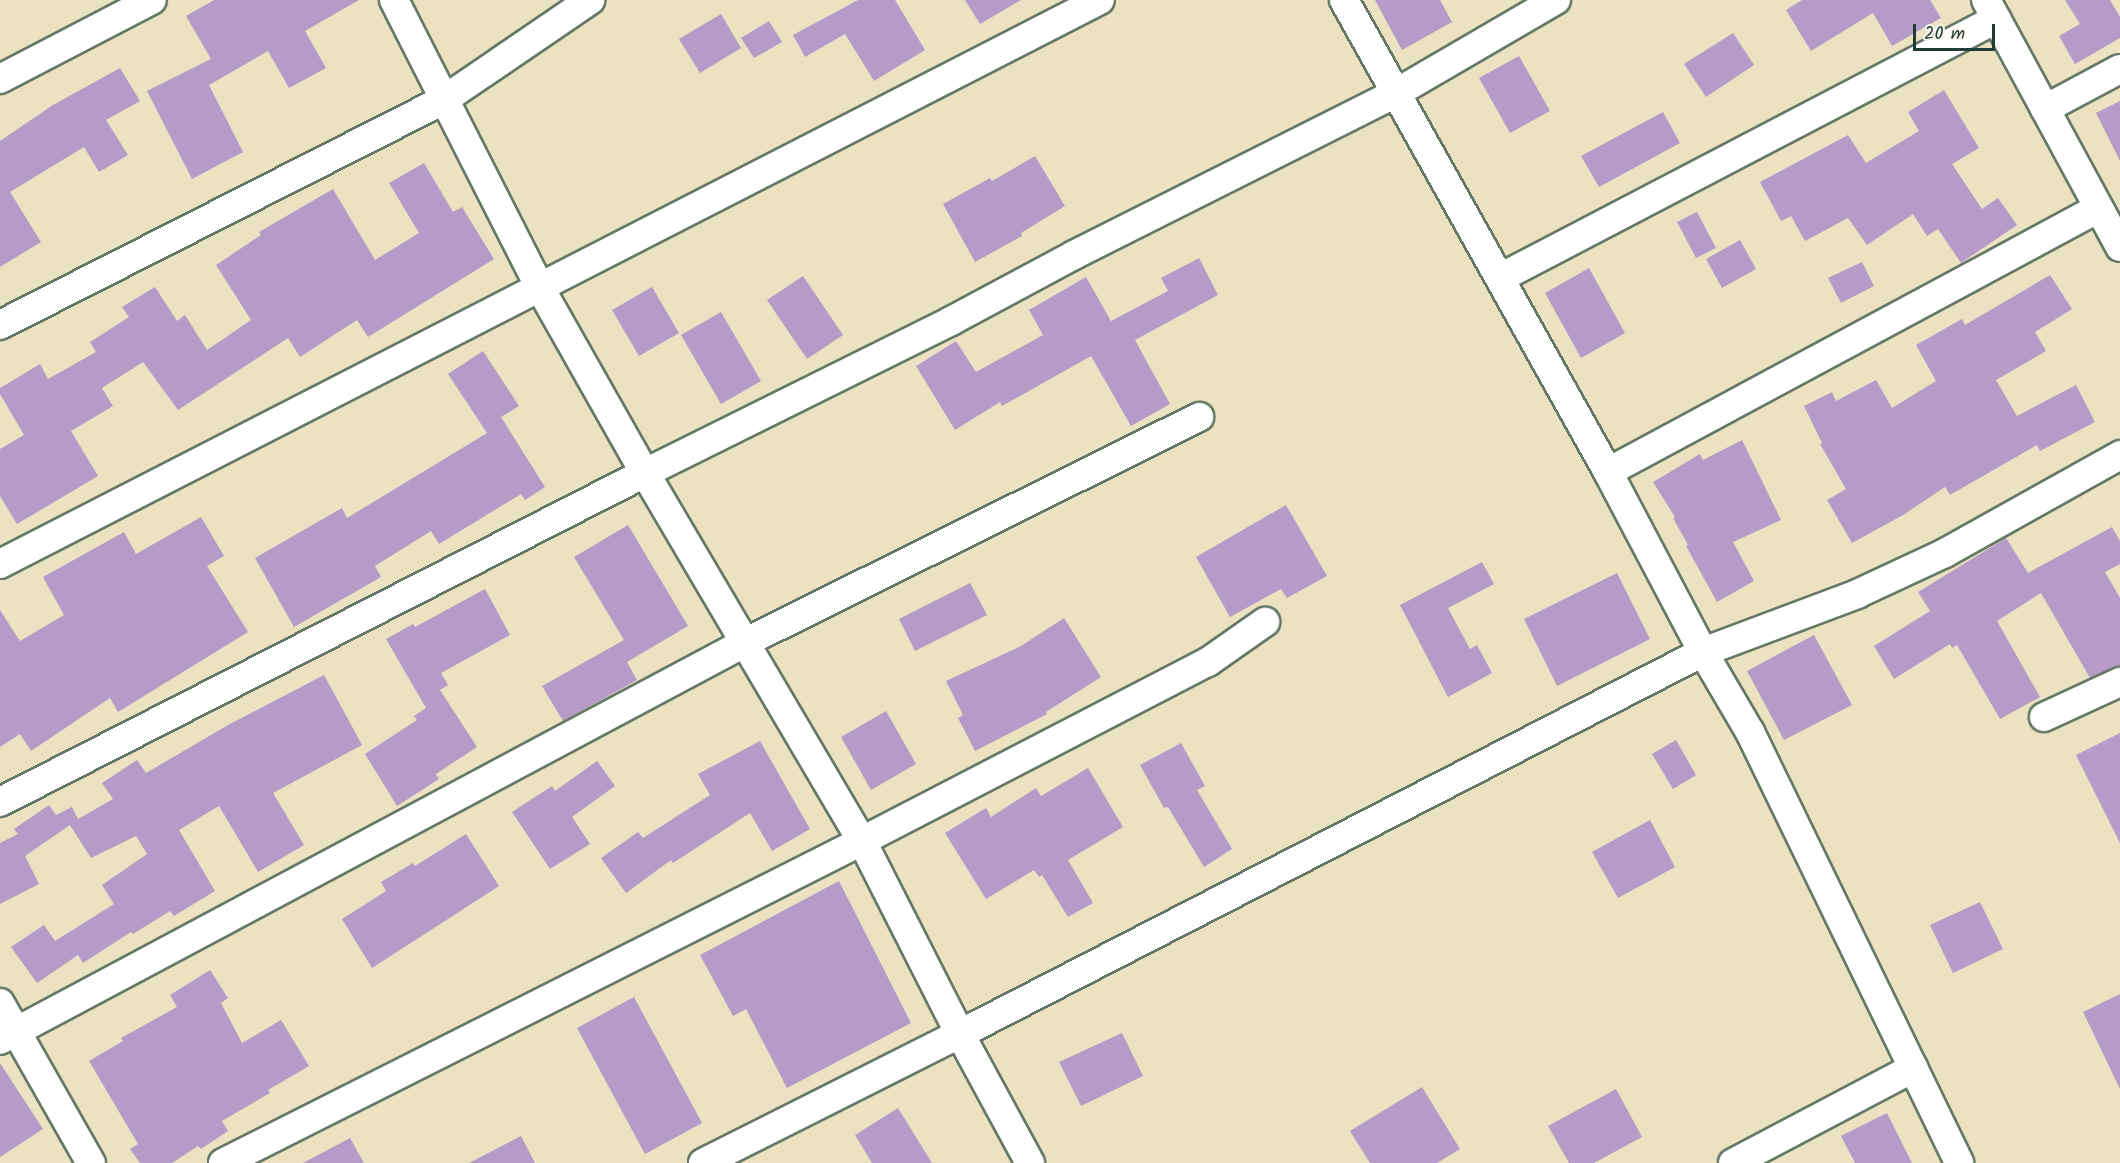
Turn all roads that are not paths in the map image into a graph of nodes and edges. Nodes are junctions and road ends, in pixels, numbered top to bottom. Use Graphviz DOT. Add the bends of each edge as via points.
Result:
graph roads {
  1 [pos="152,0"];
  2 [pos="394,0"];
  3 [pos="590,0"];
  4 [pos="1100,0"];
  5 [pos="1344,0"];
  6 [pos="1556,0"];
  7 [pos="1991,9"];
  8 [pos="2120,69"];
  9 [pos="0,79"];
  10 [pos="1396,93"];
  11 [pos="445,99"];
  12 [pos="2045,108"];
  13 [pos="2099,208"];
  14 [pos="2120,247"];
  15 [pos="1500,278"];
  16 [pos="539,286"];
  17 [pos="0,325"];
  18 [pos="1199,417"];
  19 [pos="2120,455"];
  20 [pos="1608,472"];
  21 [pos="645,473"];
  22 [pos="0,564"];
  23 [pos="1265,622"];
  24 [pos="746,642"];
  25 [pos="1703,652"];
  26 [pos="2120,682"];
  27 [pos="2044,717"];
  28 [pos="0,802"];
  29 [pos="862,841"];
  30 [pos="0,1003"];
  31 [pos="960,1034"];
  32 [pos="8,1036"];
  33 [pos="1913,1068"];
  34 [pos="91,1163"];
  35 [pos="223,1163"];
  36 [pos="703,1163"];
  37 [pos="1030,1163"];
  38 [pos="1733,1163"];
  39 [pos="1959,1163"];
  1 -- 9 [label="street"];
  2 -- 11 [label="street"];
  3 -- 11 [label="street"];
  4 -- 16 [label="street"];
  5 -- 10 [label="street"];
  6 -- 10 [label="street"];
  7 -- 12 [label="street"];
  7 -- 15 [label="street"];
  8 -- 12 [label="street"];
  10 -- 15 [label="street"];
  10 -- 21 [label="street"];
  11 -- 16 [label="street"];
  11 -- 17 [label="street"];
  12 -- 13 [label="street"];
  13 -- 14 [label="street"];
  13 -- 20 [label="street"];
  15 -- 20 [label="street"];
  16 -- 21 [label="street"];
  16 -- 22 [label="street"];
  18 -- 24 [label="street"];
  19 -- 25 [label="street" via="1936,557 1857,594"];
  20 -- 25 [label="street"];
  21 -- 24 [label="street"];
  21 -- 28 [label="street"];
  23 -- 29 [label="street" via="1208,662"];
  24 -- 29 [label="street"];
  24 -- 32 [label="street"];
  25 -- 31 [label="street"];
  25 -- 33 [label="street" via="1750,732"];
  26 -- 27 [label="street"];
  29 -- 31 [label="street"];
  29 -- 35 [label="street"];
  30 -- 32 [label="street"];
  31 -- 36 [label="street"];
  31 -- 37 [label="street"];
  32 -- 34 [label="street"];
  33 -- 38 [label="street"];
  33 -- 39 [label="street"];
}
